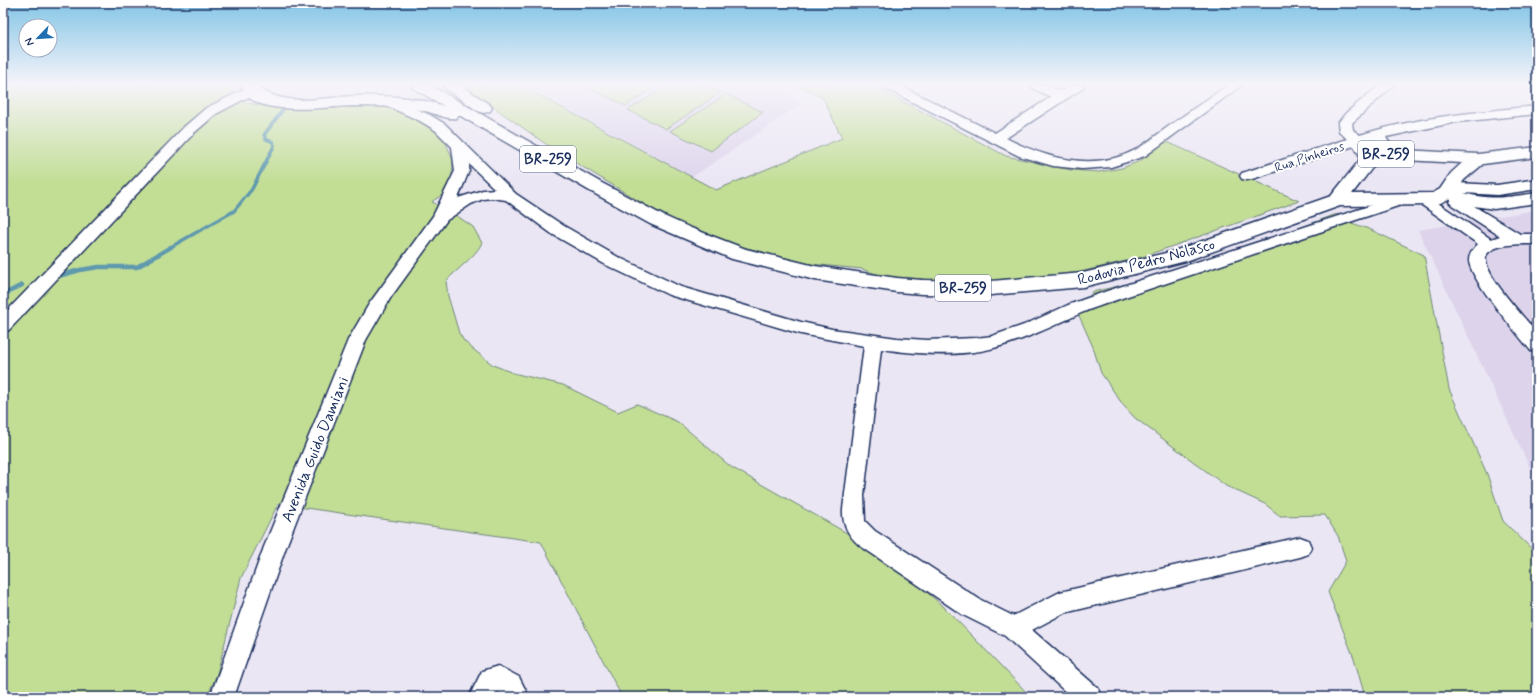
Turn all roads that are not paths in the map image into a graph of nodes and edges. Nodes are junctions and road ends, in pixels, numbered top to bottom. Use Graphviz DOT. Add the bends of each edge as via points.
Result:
graph roads {
  1 [pos="203,118"];
  2 [pos="424,118"];
  3 [pos="458,118"];
  4 [pos="475,118"];
  5 [pos="497,118"];
  6 [pos="954,118"];
  7 [pos="1027,118"];
  8 [pos="1190,118"];
  9 [pos="1350,118"];
  10 [pos="1459,118"];
  11 [pos="502,133"];
  12 [pos="1378,134"];
  13 [pos="995,139"];
  14 [pos="1358,141"];
  15 [pos="459,146"];
  16 [pos="1537,152"];
  17 [pos="1398,155"];
  18 [pos="1478,159"];
  19 [pos="1364,166"];
  20 [pos="1247,176"];
  21 [pos="1537,184"];
  22 [pos="594,186"];
  23 [pos="1448,192"];
  24 [pos="511,197"];
  25 [pos="1537,198"];
  26 [pos="1405,199"];
  27 [pos="1338,200"];
  28 [pos="1424,200"];
  29 [pos="440,217"];
  30 [pos="1516,239"];
  31 [pos="1537,240"];
  32 [pos="1488,244"];
  33 [pos="3,326"];
  34 [pos="873,342"];
  35 [pos="1537,346"];
  36 [pos="1300,547"];
  37 [pos="1013,628"];
  38 [pos="486,688"];
  39 [pos="222,697"];
  40 [pos="517,697"];
  41 [pos="1089,697"];
  1 -- 33 [label="street"];
  2 -- 15 [label="street" via="440,127"];
  3 -- 11 [label="highway"];
  4 -- 11 [label="highway, Rodovia Pedro Nolasco / BR-259"];
  5 -- 22 [label="highway"];
  6 -- 13 [label="street"];
  7 -- 13 [label="street"];
  8 -- 13 [label="street" via="1140,153 1112,163 1086,165 1041,160 1012,149"];
  9 -- 14 [label="street" via="1345,123 1346,131"];
  10 -- 12 [label="street, Rua Pinheiros"];
  11 -- 22 [label="highway, Rodovia Pedro Nolasco / BR-259"];
  12 -- 14 [label="street, Rua Pinheiros"];
  12 -- 17 [label="street" via="1382,145"];
  14 -- 19 [label="street"];
  14 -- 20 [label="street, Rua Pinheiros"];
  15 -- 24 [label="street"];
  15 -- 29 [label="street, Avenida Guido Damiani" via="462,171"];
  16 -- 18 [label="highway, BR-259"];
  17 -- 18 [label="highway, BR-259"];
  17 -- 19 [label="highway, BR-259" via="1375,156"];
  17 -- 23 [label="highway" via="1421,162 1439,173"];
  18 -- 23 [label="highway" via="1457,177"];
  19 -- 26 [label="highway" via="1370,185 1381,192"];
  19 -- 27 [label="highway, BR-259"];
  21 -- 23 [label="street" via="1497,190"];
  22 -- 27 [label="highway, Rodovia Pedro Nolasco / BR-259" via="657,220 739,254 815,273 922,287 991,288 1083,280 1179,256"];
  23 -- 25 [label="street" via="1478,202 1494,204"];
  23 -- 28 [label="highway, Rodovia Pedro Nolasco / BR-259" via="1436,199"];
  23 -- 30 [label="street"];
  24 -- 29 [label="street, Avenida Guido Damiani" via="492,193 480,194 456,204"];
  24 -- 34 [label="street" via="565,234 612,261 675,291 801,328"];
  26 -- 27 [label="highway, Rodovia Pedro Nolasco / BR-259"];
  26 -- 28 [label="highway, Rodovia Pedro Nolasco / BR-259"];
  26 -- 34 [label="street" via="1113,295 1030,330 993,342 927,347"];
  28 -- 32 [label="street"];
  29 -- 39 [label="street, Avenida Guido Damiani" via="366,322 275,547"];
  30 -- 31 [label="street"];
  30 -- 32 [label="street"];
  32 -- 35 [label="street" via="1479,251 1477,259 1483,277"];
  34 -- 37 [label="street" via="854,495 855,528 971,607"];
  36 -- 37 [label="street" via="1060,603"];
  37 -- 41 [label="street"];
  38 -- 40 [label="street" via="498,678 510,686"];
}
